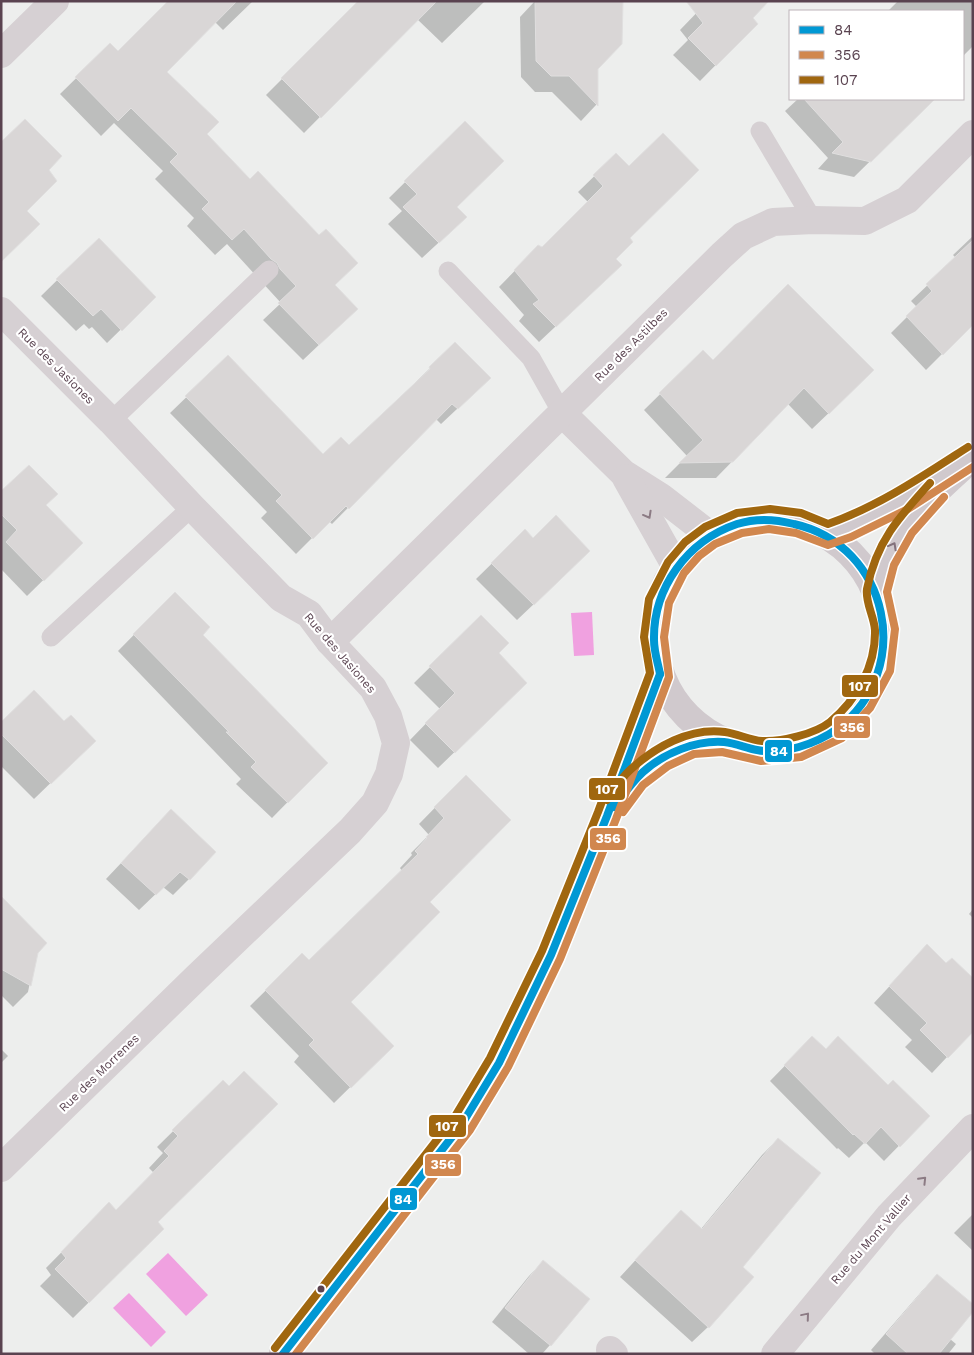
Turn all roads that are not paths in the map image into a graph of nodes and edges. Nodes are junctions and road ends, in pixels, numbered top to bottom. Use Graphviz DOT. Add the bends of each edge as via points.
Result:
graph roads {
  1 [pos="56,1"];
  2 [pos="1,54"];
  3 [pos="760,131"];
  4 [pos="973,134"];
  5 [pos="813,220"];
  6 [pos="269,270"];
  7 [pos="448,271"];
  8 [pos="1,311"];
  9 [pos="562,414"];
  10 [pos="111,420"];
  11 [pos="973,456"];
  12 [pos="623,473"];
  13 [pos="192,507"];
  14 [pos="710,535"];
  15 [pos="828,535"];
  16 [pos="676,567"];
  17 [pos="876,592"];
  18 [pos="51,637"];
  19 [pos="330,642"];
  20 [pos="660,674"];
  21 [pos="723,742"];
  22 [pos="607,816"];
  23 [pos="196,978"];
  24 [pos="973,1128"];
  25 [pos="1,1168"];
  26 [pos="284,1354"];
  27 [pos="774,1354"];
  1 -- 2 [label="street"];
  3 -- 5 [label="lane"];
  4 -- 5 [label="street, Rue des Astilbes" via="907,200 865,221"];
  5 -- 9 [label="street, Rue des Astilbes" via="774,222 744,236"];
  6 -- 10 [label="lane"];
  7 -- 9 [label="lane" via="531,358"];
  8 -- 10 [label="street, Rue des Jasiones"];
  9 -- 12 [label="street"];
  9 -- 19 [label="street, Rue des Astilbes"];
  10 -- 13 [label="street, Rue des Jasiones"];
  11 -- 15 [label="main road" via="894,506"];
  17 -- 11 [label="main road, one-way" via="885,561 904,528 931,495"];
  12 -- 14 [label="street" via="661,497"];
  12 -- 16 [label="street, one-way"];
  13 -- 18 [label="lane"];
  13 -- 19 [label="street, Rue des Jasiones" via="281,598 309,614"];
  14 -- 15 [label="main road" via="739,523 769,519 800,523"];
  14 -- 16 [label="main road"];
  15 -- 17 [label="main road" via="858,559"];
  16 -- 20 [label="main road" via="659,600 656,619 654,637"];
  17 -- 21 [label="main road" via="885,629 880,668 862,703 835,731 800,747 761,751"];
  19 -- 23 [label="street, Rue des Jasiones" via="373,688 388,716 396,743 390,774 375,803 350,831"];
  20 -- 21 [label="main road" via="680,708 696,725"];
  20 -- 22 [label="main road"];
  21 -- 22 [label="main road" via="692,744 663,757 636,778"];
  22 -- 26 [label="main road" via="552,955 499,1063 462,1124"];
  23 -- 25 [label="street, Rue des Morrenes"];
  27 -- 24 [label="street, Rue du Mont Vallier, one-way" via="889,1216"];
}
